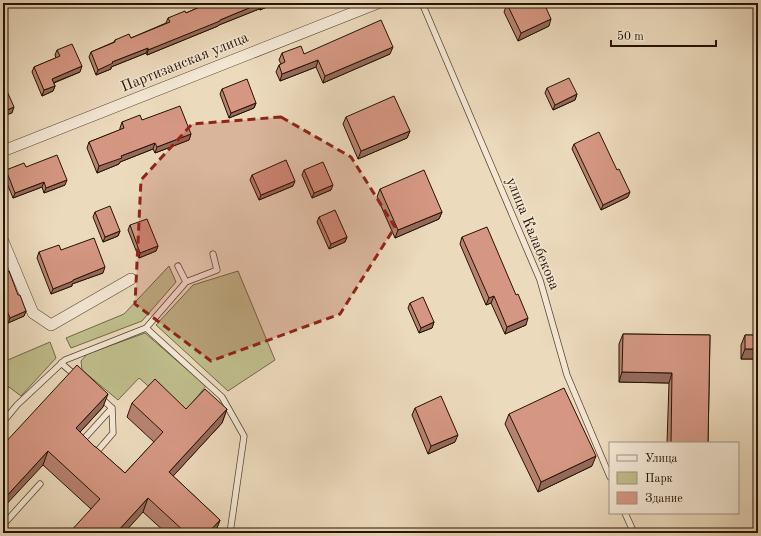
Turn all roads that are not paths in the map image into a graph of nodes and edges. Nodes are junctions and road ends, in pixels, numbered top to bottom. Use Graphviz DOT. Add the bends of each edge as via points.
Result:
graph roads {
  1 [pos="378,3"];
  2 [pos="422,3"];
  3 [pos="3,151"];
  4 [pos="3,241"];
  5 [pos="213,254"];
  6 [pos="178,266"];
  7 [pos="130,279"];
  8 [pos="186,282"];
  9 [pos="146,328"];
  10 [pos="61,363"];
  11 [pos="78,378"];
  12 [pos="95,393"];
  13 [pos="112,408"];
  14 [pos="3,422"];
  15 [pos="609,475"];
  16 [pos="40,484"];
  17 [pos="625,514"];
  18 [pos="3,525"];
  19 [pos="230,533"];
  20 [pos="634,533"];
  1 -- 3 [label="street, Партизанская улица"];
  2 -- 15 [label="lane, улица Калабекова" via="540,280 567,375"];
  4 -- 7 [label="street" via="33,313 51,325"];
  5 -- 8 [label="lane" via="217,270"];
  6 -- 8 [label="lane"];
  8 -- 9 [label="lane"];
  9 -- 10 [label="lane"];
  9 -- 19 [label="lane" via="222,397 244,436"];
  10 -- 11 [label="lane"];
  10 -- 14 [label="lane"];
  12 -- 13 [label="lane"];
  13 -- 13 [label="lane" via="79,444 92,457 113,434"];
  16 -- 18 [label="lane"];
  17 -- 20 [label="lane"];
}
